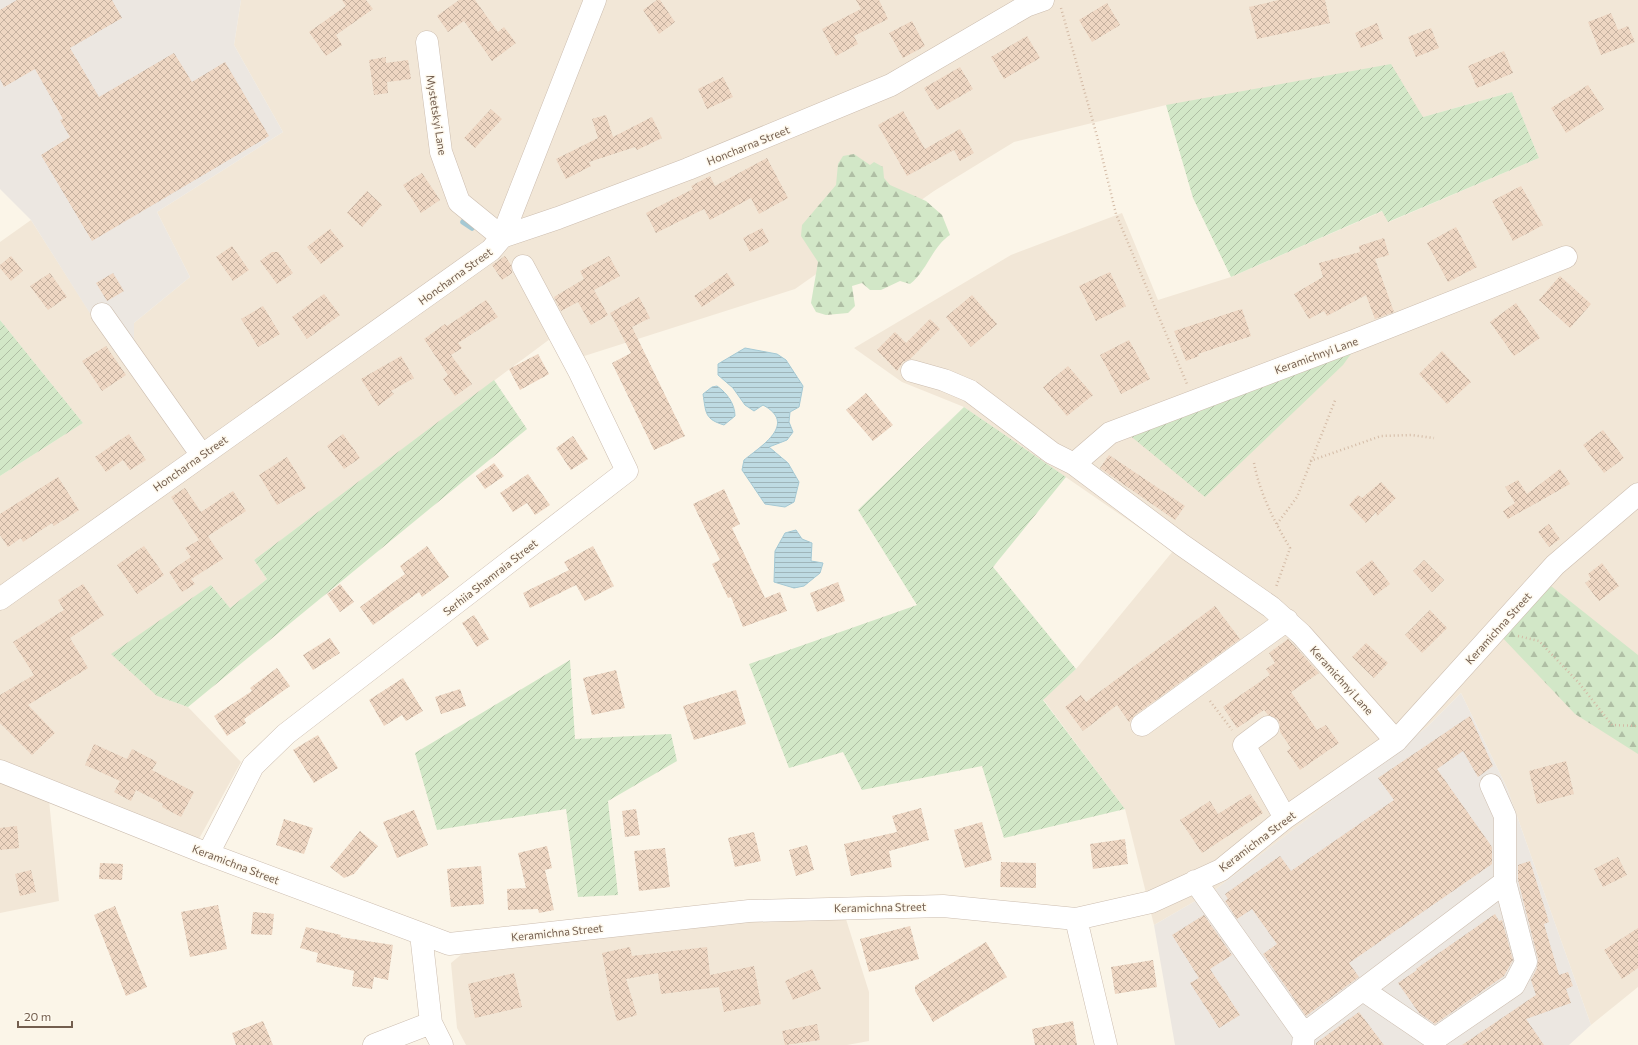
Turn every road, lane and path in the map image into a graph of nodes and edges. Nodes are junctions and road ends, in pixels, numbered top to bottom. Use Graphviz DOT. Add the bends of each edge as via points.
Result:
graph roads {
  1 [pos="595,0"];
  2 [pos="1038,3"];
  3 [pos="427,42"];
  4 [pos="502,237"];
  5 [pos="1566,257"];
  6 [pos="523,266"];
  7 [pos="102,314"];
  8 [pos="912,370"];
  9 [pos="1336,398"];
  10 [pos="1194,400"];
  11 [pos="1434,438"];
  12 [pos="201,454"];
  13 [pos="1310,461"];
  14 [pos="1254,463"];
  15 [pos="1074,464"];
  16 [pos="1638,494"];
  17 [pos="1278,524"];
  18 [pos="0,599"];
  19 [pos="1279,613"];
  20 [pos="1498,626"];
  21 [pos="1197,685"];
  22 [pos="1142,725"];
  23 [pos="1638,726"];
  24 [pos="1268,727"];
  25 [pos="1396,741"];
  26 [pos="1244,745"];
  27 [pos="0,771"];
  28 [pos="1491,785"];
  29 [pos="1285,818"];
  30 [pos="208,854"];
  31 [pos="1195,881"];
  32 [pos="1505,882"];
  33 [pos="1076,918"];
  34 [pos="421,934"];
  35 [pos="1363,990"];
  36 [pos="431,1023"];
  37 [pos="1304,1040"];
  38 [pos="374,1045"];
  39 [pos="442,1045"];
  40 [pos="1106,1045"];
  1 -- 4 [label="street"];
  2 -- 4 [label="street, Honcharna Street" via="891,85 688,169"];
  2 -- 10 [label="path" via="1097,136 1116,214"];
  3 -- 4 [label="street, Mystetskyi Lane" via="441,152 459,202"];
  4 -- 12 [label="street, Honcharna Street" via="491,250"];
  5 -- 10 [label="street, Keramichnyi Lane" via="1356,340"];
  6 -- 30 [label="street, Serhiia Shamraia Street" via="579,371 627,471 286,734 253,766"];
  7 -- 12 [label="street"];
  8 -- 15 [label="street, Keramichnyi Lane" via="970,391 1052,453"];
  9 -- 13 [label="path"];
  10 -- 15 [label="street, Keramichnyi Lane" via="1110,433"];
  11 -- 13 [label="path" via="1411,435 1381,436"];
  12 -- 18 [label="street, Honcharna Street"];
  13 -- 17 [label="path" via="1297,497"];
  14 -- 17 [label="path" via="1258,483"];
  15 -- 19 [label="street, Keramichnyi Lane" via="1182,545"];
  16 -- 20 [label="street, Keramichna Street" via="1555,565"];
  17 -- 19 [label="path" via="1290,548 1277,581"];
  19 -- 21 [label="street"];
  19 -- 25 [label="street, Keramichnyi Lane"];
  20 -- 23 [label="path" via="1519,636 1539,641 1579,683 1612,725"];
  20 -- 25 [label="street, Keramichna Street"];
  21 -- 22 [label="street"];
  21 -- 26 [label="path"];
  24 -- 26 [label="street"];
  25 -- 29 [label="street, Keramichna Street"];
  26 -- 29 [label="street"];
  27 -- 30 [label="street, Keramichna Street"];
  28 -- 32 [label="street" via="1505,816"];
  29 -- 31 [label="street, Keramichna Street" via="1221,870"];
  30 -- 34 [label="street, Keramichna Street"];
  31 -- 33 [label="street, Keramichna Street" via="1151,902"];
  31 -- 37 [label="street"];
  32 -- 35 [label="street"];
  32 -- 35 [label="street" via="1526,962 1514,985 1435,1040"];
  33 -- 34 [label="street, Keramichna Street" via="943,906 749,911 449,944"];
  33 -- 40 [label="street"];
  34 -- 36 [label="street"];
  35 -- 37 [label="street"];
  36 -- 38 [label="street"];
  36 -- 39 [label="street"];
}
